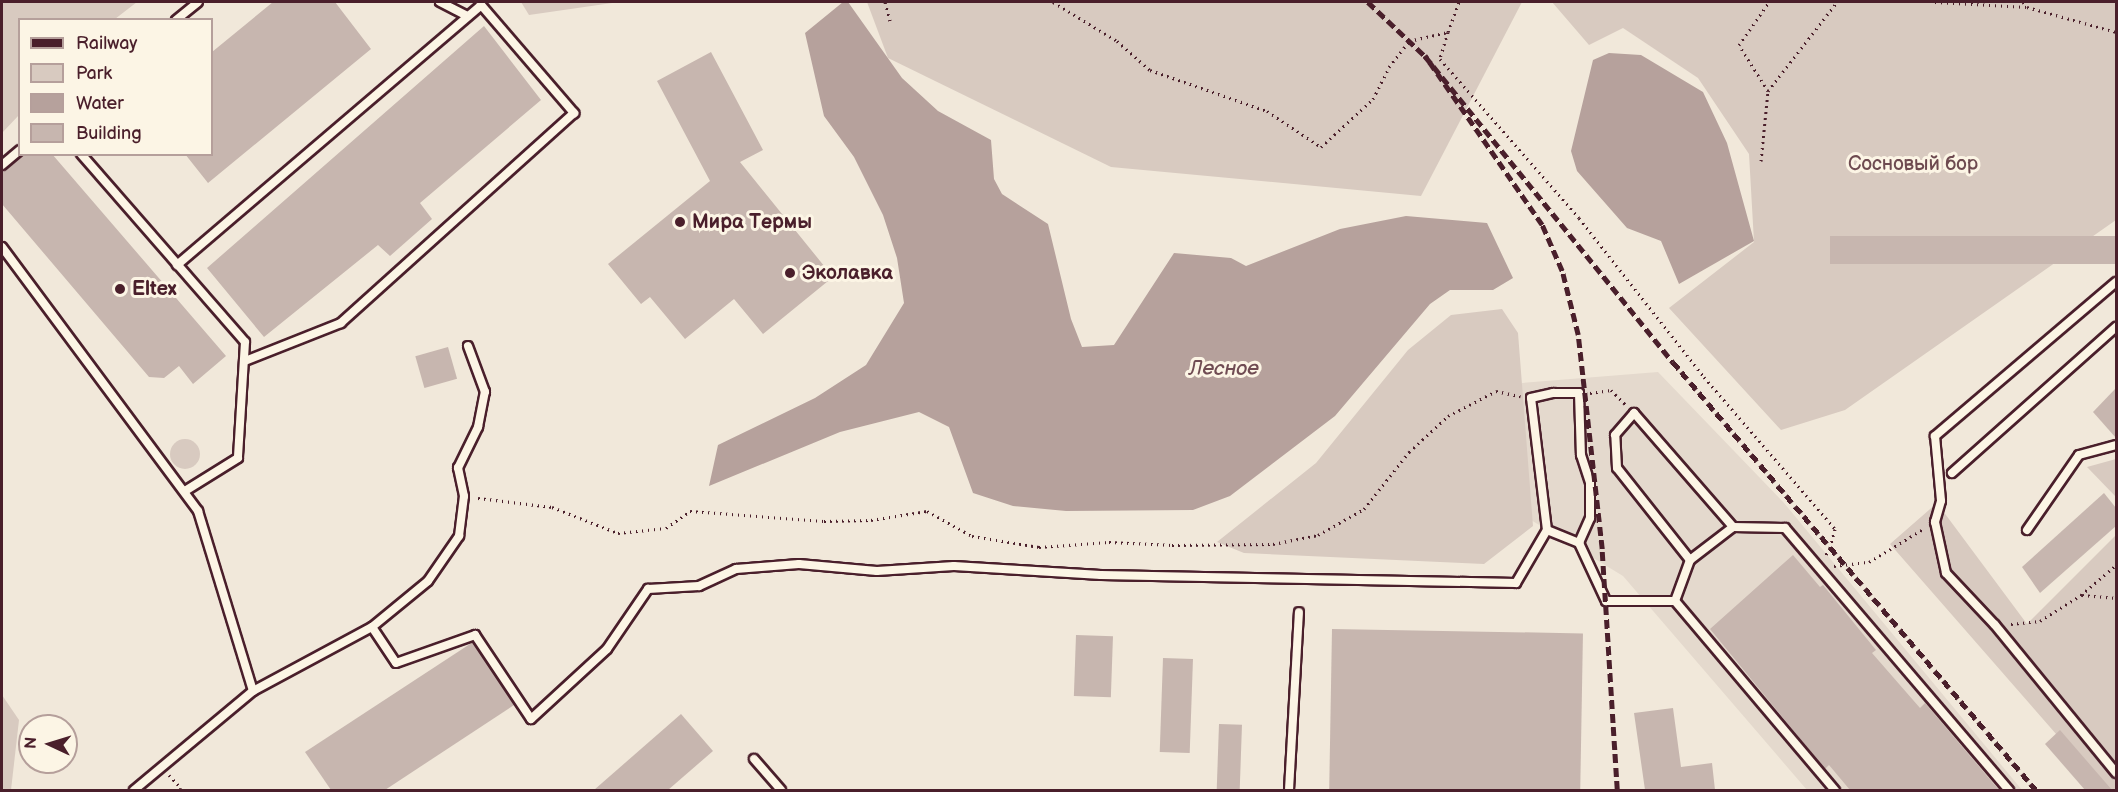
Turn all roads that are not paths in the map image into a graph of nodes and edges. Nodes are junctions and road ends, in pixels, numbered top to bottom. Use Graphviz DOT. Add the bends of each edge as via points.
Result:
graph roads {
  1 [pos="198,2"];
  2 [pos="440,2"];
  3 [pos="468,16"];
  4 [pos="178,18"];
  5 [pos="18,152"];
  6 [pos="83,156"];
  7 [pos="2,165"];
  8 [pos="2,247"];
  9 [pos="177,265"];
  10 [pos="2116,282"];
  11 [pos="2116,327"];
  12 [pos="468,346"];
  13 [pos="245,361"];
  14 [pos="2116,445"];
  15 [pos="1952,472"];
  16 [pos="185,491"];
  17 [pos="1733,527"];
  18 [pos="1547,530"];
  19 [pos="2027,530"];
  20 [pos="1579,543"];
  21 [pos="1690,560"];
  22 [pos="1675,602"];
  23 [pos="1299,612"];
  24 [pos="372,627"];
  25 [pos="253,691"];
  26 [pos="754,759"];
  27 [pos="2116,773"];
  28 [pos="134,790"];
  29 [pos="781,790"];
  30 [pos="1289,790"];
  31 [pos="1835,790"];
  32 [pos="2009,790"];
  1 -- 4 [label="lane"];
  2 -- 3 [label="lane"];
  3 -- 9 [label="lane"];
  3 -- 13 [label="lane" via="482,5 574,113 341,323"];
  5 -- 7 [label="lane"];
  6 -- 9 [label="lane"];
  8 -- 16 [label="lane"];
  9 -- 13 [label="lane" via="245,342"];
  10 -- 27 [label="lane" via="1935,436 1941,501 1935,522 1946,573 1995,625"];
  11 -- 15 [label="lane"];
  12 -- 24 [label="lane" via="485,392 478,427 458,468 464,496 459,536 428,581"];
  13 -- 16 [label="lane" via="238,458"];
  14 -- 19 [label="lane" via="2079,455"];
  16 -- 25 [label="lane" via="198,512"];
  17 -- 21 [label="lane"];
  17 -- 21 [label="lane" via="1634,413 1615,435 1617,468"];
  17 -- 32 [label="lane" via="1785,528"];
  18 -- 20 [label="lane"];
  18 -- 20 [label="lane" via="1531,398 1579,393 1581,455 1590,482 1590,518"];
  18 -- 24 [label="lane" via="1516,583 1101,575 954,566 877,571 799,564 736,569 699,586 648,589 608,649 531,719 474,635 396,663"];
  20 -- 22 [label="lane" via="1606,601"];
  21 -- 22 [label="lane"];
  22 -- 31 [label="lane"];
  23 -- 30 [label="lane"];
  24 -- 25 [label="lane"];
  25 -- 28 [label="lane"];
  26 -- 29 [label="lane"];
}
